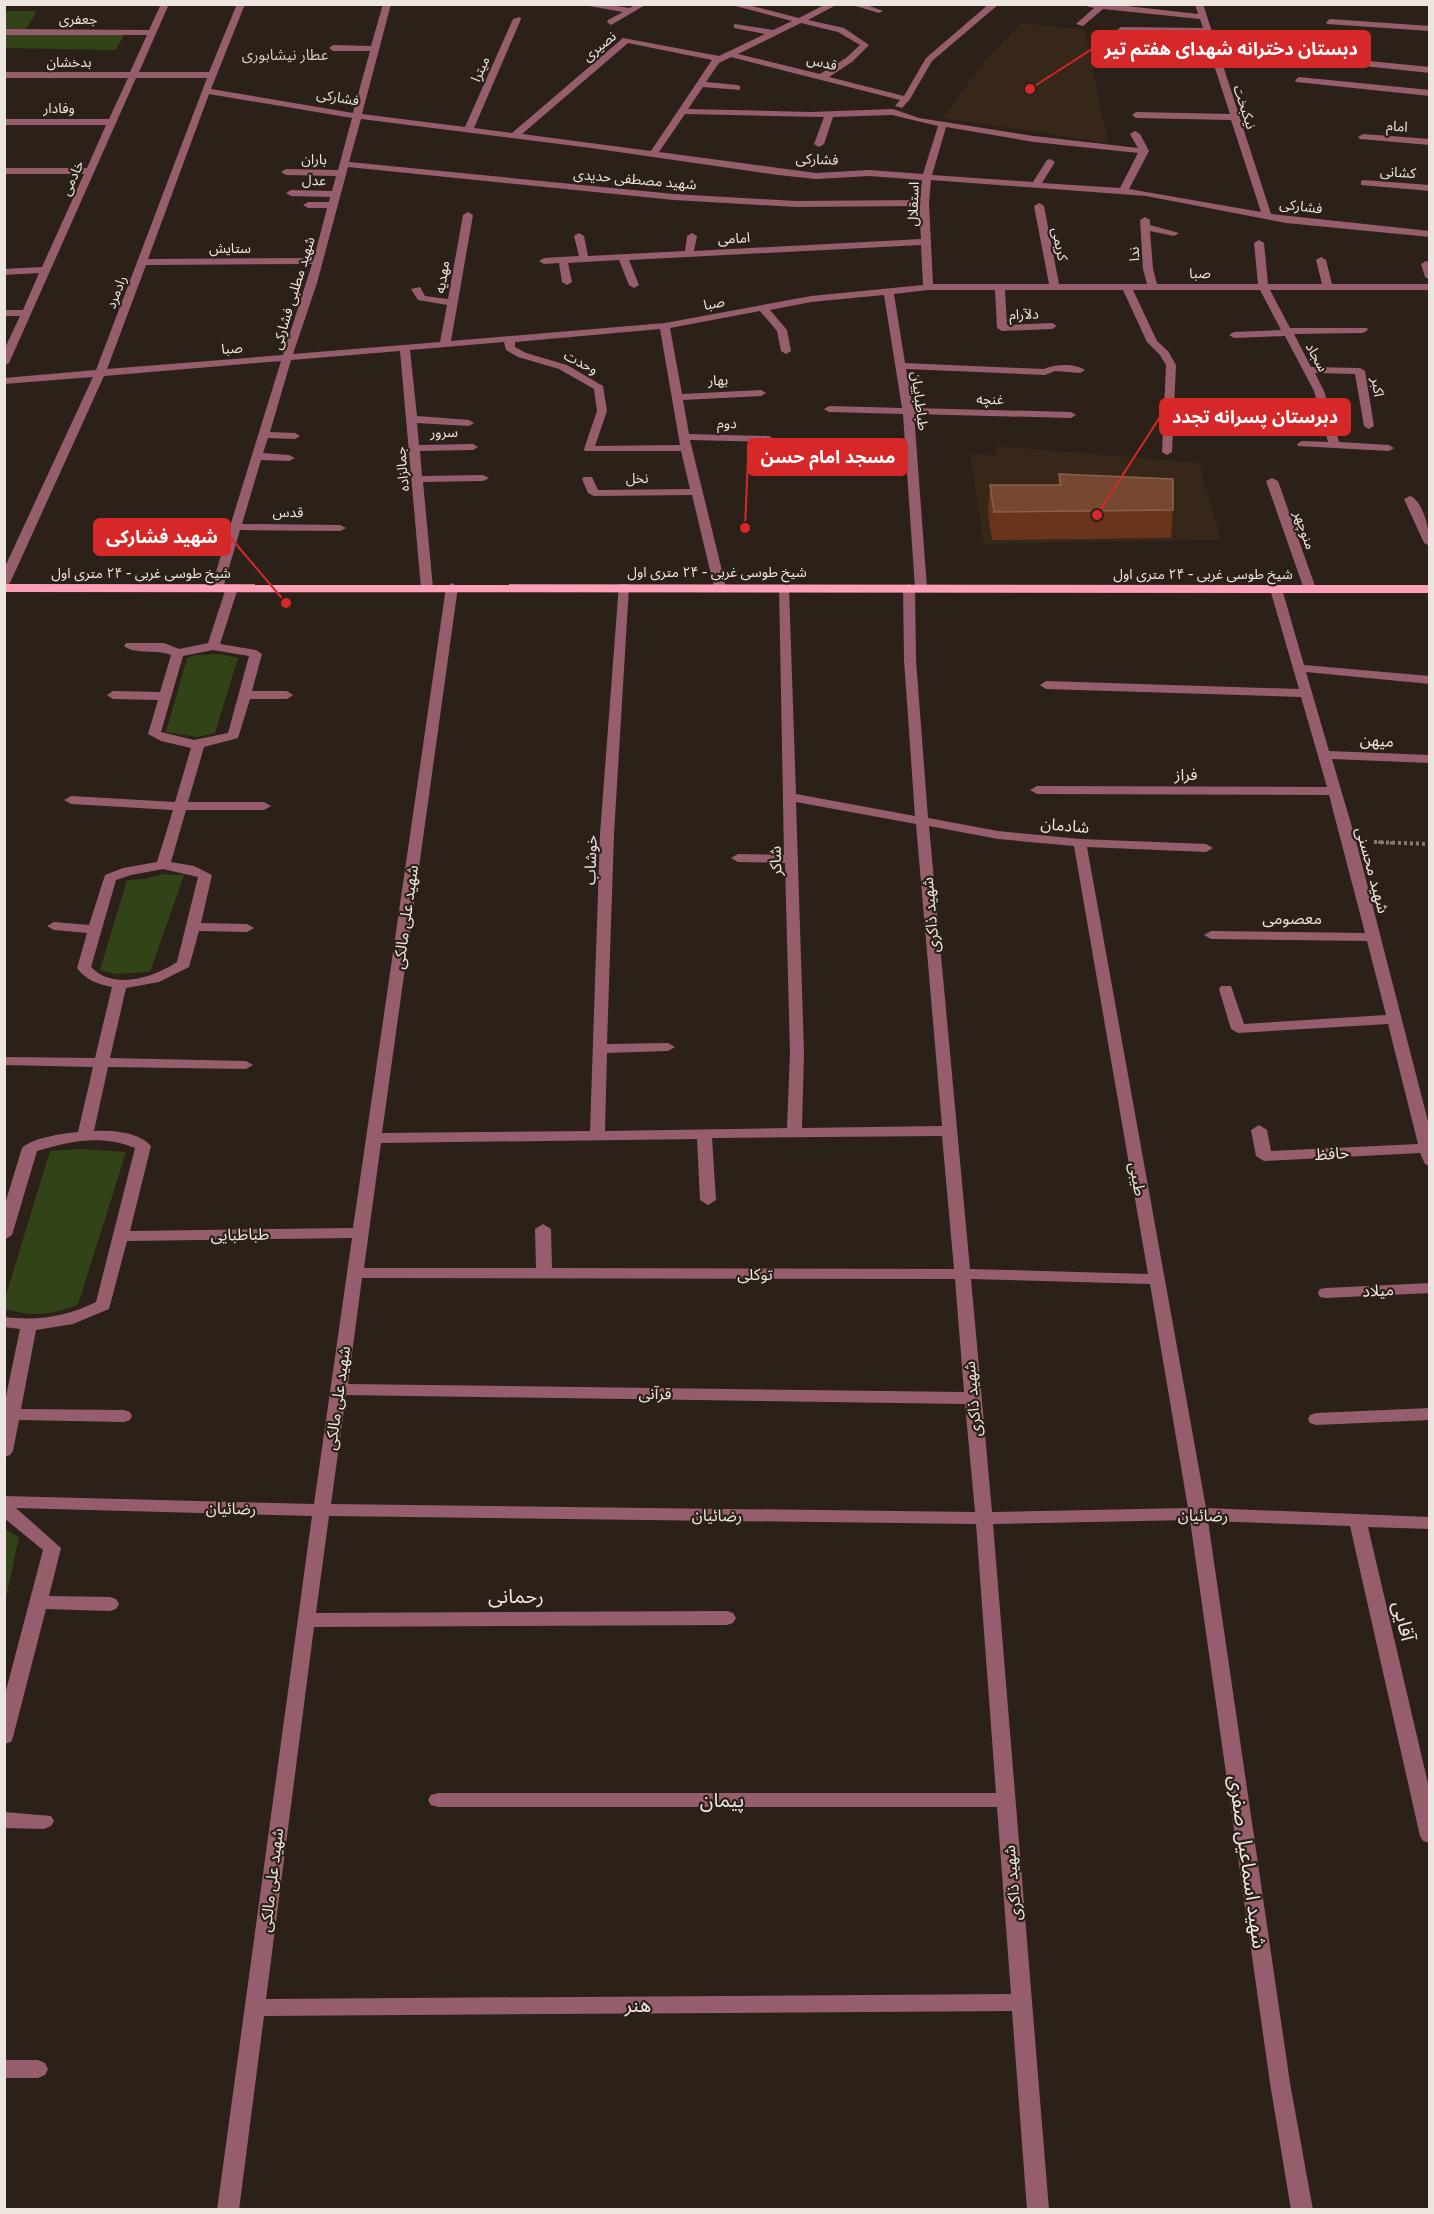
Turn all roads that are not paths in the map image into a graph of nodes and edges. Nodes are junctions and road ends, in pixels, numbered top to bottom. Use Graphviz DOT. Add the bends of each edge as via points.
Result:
graph roads {
  1 [pos="165,4"];
  2 [pos="241,4"];
  3 [pos="387,4"];
  4 [pos="582,4"];
  5 [pos="643,4"];
  6 [pos="732,4"];
  7 [pos="834,4"];
  8 [pos="853,4"];
  9 [pos="995,4"];
  10 [pos="1082,4"];
  11 [pos="1199,4"];
  12 [pos="1101,6"];
  13 [pos="631,11"];
  14 [pos="879,11"];
  15 [pos="1202,17"];
  16 [pos="517,19"];
  17 [pos="802,20"];
  18 [pos="611,22"];
  19 [pos="1330,22"];
  20 [pos="1080,24"];
  21 [pos="737,26"];
  22 [pos="1430,29"];
  23 [pos="1121,30"];
  24 [pos="1206,31"];
  25 [pos="4,32"];
  26 [pos="152,33"];
  27 [pos="774,33"];
  28 [pos="333,48"];
  29 [pos="375,49"];
  30 [pos="730,54"];
  31 [pos="721,59"];
  32 [pos="1119,61"];
  33 [pos="1338,61"];
  34 [pos="1216,62"];
  35 [pos="1430,70"];
  36 [pos="4,75"];
  37 [pos="133,75"];
  38 [pos="212,75"];
  39 [pos="822,77"];
  40 [pos="1299,80"];
  41 [pos="701,84"];
  42 [pos="737,88"];
  43 [pos="206,91"];
  44 [pos="1430,93"];
  45 [pos="906,99"];
  46 [pos="682,111"];
  47 [pos="893,112"];
  48 [pos="830,114"];
  49 [pos="1136,114"];
  50 [pos="357,116"];
  51 [pos="1234,117"];
  52 [pos="4,122"];
  53 [pos="18,122"];
  54 [pos="112,122"];
  55 [pos="943,123"];
  56 [pos="469,129"];
  57 [pos="6,133"];
  58 [pos="1135,134"];
  59 [pos="514,135"];
  60 [pos="1363,137"];
  61 [pos="1430,142"];
  62 [pos="819,144"];
  63 [pos="1144,151"];
  64 [pos="653,154"];
  65 [pos="1050,162"];
  66 [pos="343,169"];
  67 [pos="4,171"];
  68 [pos="90,171"];
  69 [pos="286,172"];
  70 [pos="927,176"];
  71 [pos="1364,183"];
  72 [pos="1036,184"];
  73 [pos="1430,188"];
  74 [pos="1123,191"];
  75 [pos="291,193"];
  76 [pos="334,200"];
  77 [pos="924,203"];
  78 [pos="308,205"];
  79 [pos="1039,206"];
  80 [pos="468,215"];
  81 [pos="1267,217"];
  82 [pos="1174,233"];
  83 [pos="1430,234"];
  84 [pos="579,236"];
  85 [pos="692,236"];
  86 [pos="926,242"];
  87 [pos="1259,243"];
  88 [pos="689,254"];
  89 [pos="623,258"];
  90 [pos="584,259"];
  91 [pos="563,260"];
  92 [pos="1321,260"];
  93 [pos="318,261"];
  94 [pos="544,261"];
  95 [pos="142,262"];
  96 [pos="1426,264"];
  97 [pos="46,270"];
  98 [pos="4,272"];
  99 [pos="1430,277"];
  100 [pos="567,282"];
  101 [pos="634,285"];
  102 [pos="1263,286"];
  103 [pos="1327,286"];
  104 [pos="928,287"];
  105 [pos="1000,287"];
  106 [pos="1126,287"];
  107 [pos="1153,287"];
  108 [pos="1430,287"];
  109 [pos="1055,288"];
  110 [pos="416,289"];
  111 [pos="888,290"];
  112 [pos="452,303"];
  113 [pos="763,308"];
  114 [pos="4,313"];
  115 [pos="27,313"];
  116 [pos="665,326"];
  117 [pos="1052,326"];
  118 [pos="1363,330"];
  119 [pos="1286,332"];
  120 [pos="1234,335"];
  121 [pos="509,338"];
  122 [pos="445,344"];
  123 [pos="405,347"];
  124 [pos="786,351"];
  125 [pos="287,357"];
  126 [pos="4,363"];
  127 [pos="900,366"];
  128 [pos="1080,370"];
  129 [pos="1307,370"];
  130 [pos="100,373"];
  131 [pos="4,381"];
  132 [pos="761,393"];
  133 [pos="677,397"];
  134 [pos="829,409"];
  135 [pos="908,412"];
  136 [pos="1071,415"];
  137 [pos="412,419"];
  138 [pos="469,423"];
  139 [pos="1369,426"];
  140 [pos="263,435"];
  141 [pos="296,436"];
  142 [pos="769,439"];
  143 [pos="685,442"];
  144 [pos="1302,444"];
  145 [pos="1334,446"];
  146 [pos="473,447"];
  147 [pos="415,448"];
  148 [pos="1389,448"];
  149 [pos="1167,452"];
  150 [pos="257,456"];
  151 [pos="289,458"];
  152 [pos="483,478"];
  153 [pos="418,479"];
  154 [pos="588,479"];
  155 [pos="1272,481"];
  156 [pos="696,492"];
  157 [pos="1410,499"];
  158 [pos="235,526"];
  159 [pos="340,528"];
  160 [pos="1430,543"];
  161 [pos="4,586"];
  162 [pos="452,587"];
  163 [pos="623,587"];
  164 [pos="720,587"];
  165 [pos="217,588"];
  166 [pos="232,588"];
  167 [pos="427,588"];
  168 [pos="783,588"];
  169 [pos="915,588"];
  170 [pos="1276,589"];
  171 [pos="1310,589"];
  172 [pos="1430,589"];
  173 [pos="130,646"];
  174 [pos="213,646"];
  175 [pos="178,653"];
  176 [pos="1298,668"];
  177 [pos="1430,680"];
  178 [pos="1046,686"];
  179 [pos="1306,693"];
  180 [pos="113,695"];
  181 [pos="245,695"];
  182 [pos="287,695"];
  183 [pos="165,696"];
  184 [pos="198,746"];
  185 [pos="1324,754"];
  186 [pos="1430,759"];
  187 [pos="1037,790"];
  188 [pos="1335,791"];
  189 [pos="789,797"];
  190 [pos="71,800"];
  191 [pos="180,806"];
  192 [pos="264,806"];
  193 [pos="922,822"];
  194 [pos="1080,843"];
  195 [pos="1206,848"];
  196 [pos="738,858"];
  197 [pos="791,859"];
  198 [pos="163,865"];
  199 [pos="54,926"];
  200 [pos="193,927"];
  201 [pos="248,928"];
  202 [pos="95,930"];
  203 [pos="1211,935"];
  204 [pos="1373,937"];
  205 [pos="120,983"];
  206 [pos="1226,989"];
  207 [pos="1394,1019"];
  208 [pos="668,1047"];
  209 [pos="600,1049"];
  210 [pos="4,1061"];
  211 [pos="102,1064"];
  212 [pos="246,1065"];
  213 [pos="1259,1130"];
  214 [pos="948,1131"];
  215 [pos="794,1133"];
  216 [pos="704,1134"];
  217 [pos="597,1135"];
  218 [pos="85,1136"];
  219 [pos="374,1138"];
  220 [pos="1428,1155"];
  221 [pos="708,1200"];
  222 [pos="543,1229"];
  223 [pos="5,1231"];
  224 [pos="360,1233"];
  225 [pos="120,1236"];
  226 [pos="355,1273"];
  227 [pos="544,1274"];
  228 [pos="961,1274"];
  229 [pos="1156,1280"];
  230 [pos="1430,1288"];
  231 [pos="1326,1293"];
  232 [pos="4,1322"];
  233 [pos="29,1326"];
  234 [pos="338,1389"];
  235 [pos="972,1398"];
  236 [pos="8,1414"];
  237 [pos="1430,1414"];
  238 [pos="124,1416"];
  239 [pos="1316,1419"];
  240 [pos="4,1451"];
  241 [pos="4,1502"];
  242 [pos="4,1508"];
  243 [pos="321,1510"];
  244 [pos="1198,1514"];
  245 [pos="984,1518"];
  246 [pos="1358,1522"];
  247 [pos="1430,1523"];
  248 [pos="40,1602"];
  249 [pos="110,1604"];
  250 [pos="727,1618"];
  251 [pos="306,1620"];
  252 [pos="4,1737"];
  253 [pos="438,1800"];
  254 [pos="1005,1800"];
  255 [pos="4,1820"];
  256 [pos="44,1821"];
  257 [pos="1430,1836"];
  258 [pos="1022,2002"];
  259 [pos="254,2008"];
  260 [pos="38,2068"];
  261 [pos="4,2069"];
  262 [pos="228,2210"];
  263 [pos="1038,2210"];
  264 [pos="1302,2210"];
  1 -- 26 [label="street, خادمی"];
  2 -- 38 [label="street, رادمرد"];
  3 -- 29 [label="street, شهید مطلبی فشارکی"];
  4 -- 13 [label="street"];
  5 -- 13 [label="street"];
  6 -- 17 [label="street"];
  7 -- 17 [label="street"];
  8 -- 14 [label="street"];
  9 -- 45 [label="street" via="929,60"];
  10 -- 12 [label="street"];
  11 -- 15 [label="street, نیکبخت"];
  12 -- 15 [label="street"];
  12 -- 20 [label="street"];
  13 -- 18 [label="street"];
  15 -- 24 [label="street, نیکبخت"];
  16 -- 56 [label="street, میترا"];
  17 -- 27 [label="street"];
  17 -- 39 [label="street" via="841,30 865,45"];
  19 -- 22 [label="street"];
  21 -- 27 [label="street"];
  23 -- 24 [label="street"];
  24 -- 34 [label="street, نیکبخت"];
  25 -- 26 [label="street, جعفری"];
  26 -- 37 [label="street, خادمی"];
  27 -- 30 [label="street"];
  28 -- 29 [label="street"];
  29 -- 50 [label="street, شهید مطلبی فشارکی"];
  30 -- 31 [label="street"];
  30 -- 39 [label="street, قدس"];
  31 -- 41 [label="street"];
  31 -- 59 [label="street, نصیری" via="626,40"];
  32 -- 34 [label="street"];
  33 -- 35 [label="street"];
  34 -- 51 [label="street, نیکبخت"];
  36 -- 37 [label="street, بدخشان"];
  37 -- 38 [label="street, بدخشان"];
  37 -- 54 [label="street, خادمی"];
  38 -- 43 [label="street, رادمرد"];
  39 -- 45 [label="street, قدس"];
  40 -- 44 [label="street"];
  41 -- 42 [label="street"];
  41 -- 46 [label="street"];
  43 -- 50 [label="street, فشارکی"];
  43 -- 95 [label="street, رادمرد"];
  45 -- 47 [label="street"];
  46 -- 48 [label="street"];
  46 -- 64 [label="street"];
  47 -- 48 [label="street"];
  47 -- 55 [label="street"];
  48 -- 62 [label="street"];
  49 -- 51 [label="street"];
  50 -- 56 [label="street, فشارکی"];
  50 -- 66 [label="street, شهید مطلبی فشارکی"];
  51 -- 81 [label="street, نیکبخت"];
  52 -- 53 [label="street, وفادار"];
  53 -- 54 [label="street, وفادار"];
  53 -- 57 [label="street"];
  54 -- 68 [label="street, خادمی"];
  55 -- 63 [label="street" via="1034,139"];
  55 -- 70 [label="street, استقلال"];
  56 -- 59 [label="street, فشارکی"];
  58 -- 63 [label="street"];
  59 -- 64 [label="street, فشارکی"];
  60 -- 61 [label="street, امام"];
  63 -- 74 [label="street"];
  64 -- 70 [label="street, فشارکی" via="816,176 869,172"];
  65 -- 72 [label="street"];
  66 -- 69 [label="street, باران"];
  66 -- 76 [label="street, شهید مطلبی فشارکی"];
  66 -- 77 [label="street, شهید مصطفی حدیدی" via="674,197 796,204"];
  67 -- 68 [label="street"];
  68 -- 97 [label="street, خادمی"];
  70 -- 72 [label="street, فشارکی"];
  70 -- 77 [label="street, استقلال"];
  71 -- 73 [label="street, کشانی"];
  72 -- 74 [label="street, فشارکی"];
  74 -- 81 [label="street, فشارکی" via="1186,199"];
  75 -- 76 [label="street, عدل"];
  76 -- 78 [label="street"];
  76 -- 93 [label="street, شهید مطلبی فشارکی"];
  77 -- 86 [label="street, استقلال"];
  79 -- 109 [label="street, کریمی"];
  80 -- 112 [label="street, مهدیه"];
  81 -- 83 [label="street, فشارکی"];
  82 -- 107 [label="street, ندا" via="1146,224 1148,270"];
  84 -- 90 [label="street"];
  85 -- 88 [label="street"];
  86 -- 88 [label="street, امامی"];
  86 -- 104 [label="street, استقلال"];
  87 -- 102 [label="street"];
  88 -- 89 [label="street, امامی"];
  89 -- 90 [label="street, امامی"];
  89 -- 101 [label="street"];
  90 -- 91 [label="street, امامی"];
  91 -- 94 [label="street, امامی"];
  91 -- 100 [label="street"];
  92 -- 103 [label="street"];
  93 -- 95 [label="street, ستایش"];
  93 -- 125 [label="street, شهید مطلبی فشارکی"];
  95 -- 130 [label="street, رادمرد"];
  96 -- 99 [label="street"];
  97 -- 98 [label="street"];
  97 -- 115 [label="street, خادمی"];
  102 -- 103 [label="street, صبا"];
  102 -- 107 [label="street, صبا"];
  102 -- 119 [label="street, سجاد"];
  103 -- 108 [label="street, صبا"];
  104 -- 105 [label="street, صبا"];
  104 -- 111 [label="street, صبا"];
  105 -- 109 [label="street, صبا"];
  105 -- 117 [label="street, دلآرام" via="1002,328"];
  106 -- 107 [label="street, صبا"];
  106 -- 109 [label="street, صبا"];
  106 -- 149 [label="street" via="1152,342 1171,365"];
  110 -- 112 [label="street" via="422,298"];
  111 -- 113 [label="street, صبا" via="811,298"];
  111 -- 127 [label="street, طباطباییان"];
  112 -- 122 [label="street, مهدیه"];
  113 -- 116 [label="street, صبا"];
  113 -- 124 [label="street" via="782,330"];
  114 -- 115 [label="street"];
  115 -- 126 [label="street, خادمی"];
  116 -- 121 [label="street, صبا"];
  116 -- 133 [label="street"];
  118 -- 119 [label="street"];
  119 -- 120 [label="street"];
  119 -- 129 [label="street, سجاد"];
  121 -- 122 [label="street, صبا"];
  121 -- 143 [label="street, وحدت" via="510,348 522,355 563,367 598,388 602,411 590,449"];
  122 -- 123 [label="street, صبا"];
  123 -- 125 [label="street, صبا"];
  123 -- 137 [label="street, جمالزاده"];
  125 -- 130 [label="street, صبا"];
  125 -- 140 [label="street, شهید مطلبی فشارکی"];
  127 -- 128 [label="street"];
  127 -- 135 [label="street, طباطباییان"];
  129 -- 139 [label="street, اکبر" via="1360,371"];
  129 -- 145 [label="street, سجاد" via="1319,391"];
  130 -- 131 [label="street, صبا"];
  130 -- 161 [label="street, رادمرد"];
  132 -- 133 [label="street, بهار"];
  133 -- 143 [label="street"];
  134 -- 135 [label="street, غنچه"];
  135 -- 136 [label="street, غنچه"];
  135 -- 169 [label="street, طباطباییان"];
  137 -- 138 [label="street"];
  137 -- 147 [label="street, جمالزاده"];
  140 -- 141 [label="street"];
  140 -- 150 [label="street, شهید مطلبی فشارکی"];
  142 -- 143 [label="street, دوم"];
  143 -- 156 [label="street"];
  144 -- 145 [label="street"];
  145 -- 148 [label="street"];
  146 -- 147 [label="street, سرور"];
  147 -- 153 [label="street, جمالزاده"];
  150 -- 151 [label="street"];
  150 -- 158 [label="street, شهید مطلبی فشارکی"];
  152 -- 153 [label="street"];
  153 -- 167 [label="street, جمالزاده"];
  154 -- 156 [label="street, نخل" via="594,493"];
  155 -- 171 [label="street, منوچهر"];
  156 -- 164 [label="street"];
  157 -- 160 [label="street"];
  158 -- 159 [label="street, قدس"];
  158 -- 165 [label="street, شهید مطلبی فشارکی"];
  161 -- 165 [label="main road, شیخ طوسی غربی - ۲۴ متری اول"];
  162 -- 163 [label="main road, شیخ طوسی غربی - ۲۴ متری اول"];
  162 -- 167 [label="main road, شیخ طوسی غربی - ۲۴ متری اول"];
  162 -- 219 [label="street, شهید علی مالکی"];
  163 -- 164 [label="main road, شیخ طوسی غربی - ۲۴ متری اول"];
  163 -- 209 [label="street, خوشاب"];
  164 -- 168 [label="main road, شیخ طوسی غربی - ۲۴ متری اول"];
  165 -- 166 [label="main road, شیخ طوسی غربی - ۲۴ متری اول"];
  166 -- 167 [label="main road, شیخ طوسی غربی - ۲۴ متری اول"];
  166 -- 174 [label="street"];
  168 -- 169 [label="main road, شیخ طوسی غربی - ۲۴ متری اول"];
  168 -- 189 [label="street, شاکر"];
  169 -- 170 [label="main road, شیخ طوسی غربی - ۲۴ متری اول"];
  169 -- 193 [label="street, شهید ذاکری" via="910,660"];
  170 -- 171 [label="main road, شیخ طوسی غربی - ۲۴ متری اول"];
  170 -- 176 [label="street, شهید محسنی"];
  171 -- 172 [label="main road, شیخ طوسی غربی - ۲۴ متری اول"];
  173 -- 175 [label="street" via="164,647"];
  174 -- 175 [label="street"];
  174 -- 181 [label="street" via="256,654"];
  175 -- 183 [label="street"];
  176 -- 177 [label="street"];
  176 -- 179 [label="street, شهید محسنی"];
  178 -- 179 [label="street"];
  179 -- 185 [label="street, شهید محسنی"];
  180 -- 183 [label="street"];
  181 -- 182 [label="street"];
  181 -- 184 [label="street" via="234,735"];
  183 -- 184 [label="street" via="154,734"];
  184 -- 191 [label="street"];
  185 -- 186 [label="street, میهن"];
  185 -- 188 [label="street, شهید محسنی"];
  187 -- 188 [label="street, فراز"];
  188 -- 204 [label="street, شهید محسنی"];
  189 -- 193 [label="street, شادمان"];
  189 -- 197 [label="street, شاکر"];
  190 -- 191 [label="street"];
  191 -- 192 [label="street"];
  191 -- 198 [label="street"];
  193 -- 194 [label="street, شادمان"];
  193 -- 214 [label="street, شهید ذاکری"];
  194 -- 195 [label="street, شادمان"];
  194 -- 229 [label="street, طیبی"];
  196 -- 197 [label="street"];
  197 -- 215 [label="street, شاکر"];
  198 -- 200 [label="street" via="205,875"];
  198 -- 202 [label="street" via="110,878"];
  199 -- 202 [label="street"];
  200 -- 201 [label="street"];
  200 -- 205 [label="street" via="184,964 164,976"];
  202 -- 205 [label="street" via="84,968 98,980"];
  203 -- 204 [label="street, معصومی"];
  204 -- 207 [label="street, شهید محسنی"];
  205 -- 211 [label="street"];
  206 -- 207 [label="street" via="1238,1029"];
  207 -- 220 [label="street, شهید محسنی"];
  208 -- 209 [label="street"];
  209 -- 217 [label="street, خوشاب"];
  210 -- 211 [label="street"];
  211 -- 212 [label="street"];
  211 -- 218 [label="street"];
  213 -- 220 [label="street, حافظ" via="1264,1156"];
  214 -- 215 [label="street"];
  214 -- 228 [label="street, شهید ذاکری"];
  215 -- 216 [label="street"];
  216 -- 217 [label="street"];
  216 -- 221 [label="street"];
  217 -- 219 [label="street"];
  218 -- 223 [label="street" via="30,1148"];
  218 -- 225 [label="street" via="118,1136 143,1146"];
  219 -- 224 [label="street, شهید علی مالکی"];
  222 -- 227 [label="street"];
  224 -- 225 [label="street, طباطبایی"];
  224 -- 226 [label="street, شهید علی مالکی"];
  225 -- 233 [label="street" via="104,1305 80,1317"];
  226 -- 227 [label="street, توکلی"];
  226 -- 234 [label="street, شهید علی مالکی"];
  227 -- 228 [label="street, توکلی"];
  228 -- 229 [label="street, توکلی"];
  228 -- 235 [label="street, شهید ذاکری"];
  229 -- 244 [label="street, طیبی"];
  230 -- 231 [label="street, میلاد"];
  232 -- 233 [label="street"];
  233 -- 236 [label="street"];
  234 -- 235 [label="street, قرآنی"];
  234 -- 243 [label="street, شهید علی مالکی"];
  235 -- 245 [label="street, شهید ذاکری"];
  236 -- 238 [label="street"];
  236 -- 240 [label="street"];
  237 -- 239 [label="street"];
  241 -- 243 [label="street, رضائیان"];
  242 -- 248 [label="street" via="52,1548"];
  243 -- 245 [label="street, رضائیان"];
  243 -- 251 [label="street, شهید علی مالکی"];
  244 -- 245 [label="street, رضائیان"];
  244 -- 246 [label="street, رضائیان"];
  244 -- 264 [label="street, شهید اسماعیل صفری"];
  245 -- 254 [label="street, شهید ذاکری"];
  246 -- 247 [label="street, رضائیان"];
  246 -- 257 [label="street, آقایی"];
  248 -- 249 [label="street"];
  248 -- 252 [label="street"];
  250 -- 251 [label="street, رحمانی"];
  251 -- 259 [label="street, شهید علی مالکی"];
  253 -- 254 [label="street, پیمان"];
  254 -- 258 [label="street, شهید ذاکری"];
  255 -- 256 [label="street"];
  258 -- 259 [label="street, هنر"];
  258 -- 263 [label="street, شهید ذاکری"];
  259 -- 262 [label="street, شهید علی مالکی"];
  260 -- 261 [label="street"];
}
